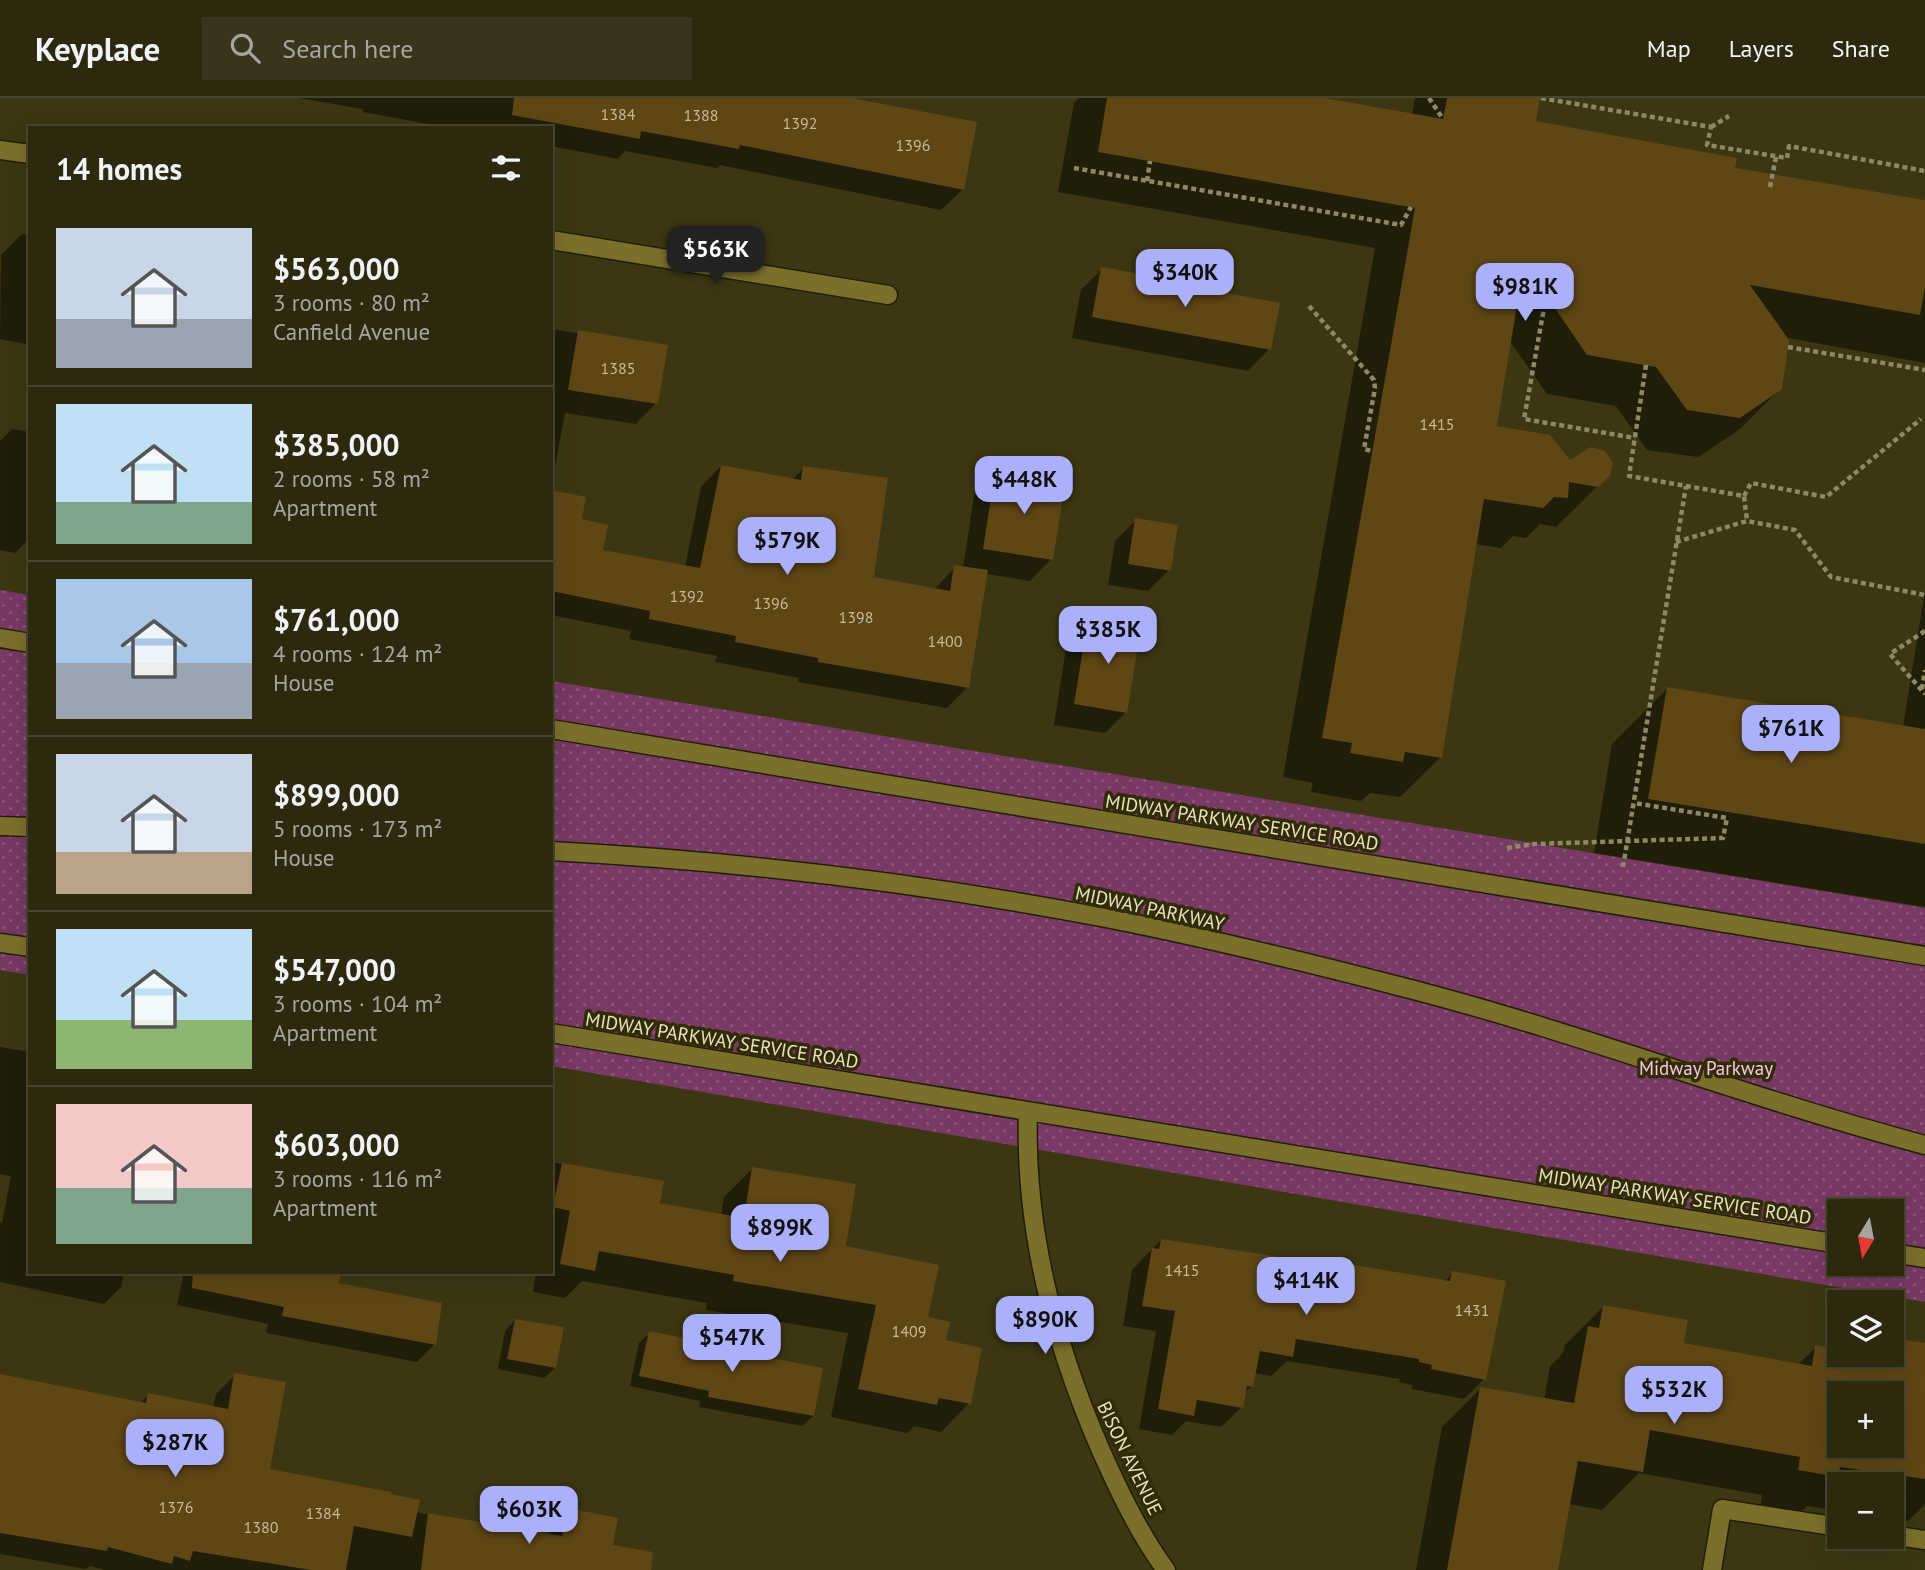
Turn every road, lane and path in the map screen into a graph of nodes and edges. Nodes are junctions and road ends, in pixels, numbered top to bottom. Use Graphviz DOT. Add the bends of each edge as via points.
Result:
graph roads {
  1 [pos="1429,98"];
  2 [pos="1541,98"];
  3 [pos="1574,101"];
  4 [pos="1729,116"];
  5 [pos="1443,119"];
  6 [pos="1711,127"];
  7 [pos="0,150"];
  8 [pos="28,155"];
  9 [pos="1776,157"];
  10 [pos="1150,161"];
  11 [pos="1074,168"];
  12 [pos="1925,171"];
  13 [pos="1147,181"];
  14 [pos="1770,187"];
  15 [pos="1411,207"];
  16 [pos="553,240"];
  17 [pos="1537,279"];
  18 [pos="888,295"];
  19 [pos="1309,306"];
  20 [pos="1788,346"];
  21 [pos="1646,365"];
  22 [pos="1925,370"];
  23 [pos="1922,419"];
  24 [pos="1635,438"];
  25 [pos="1372,451"];
  26 [pos="1686,486"];
  27 [pos="1744,496"];
  28 [pos="1747,521"];
  29 [pos="1676,542"];
  30 [pos="1925,595"];
  31 [pos="1925,631"];
  32 [pos="0,638"];
  33 [pos="28,643"];
  34 [pos="1925,670"];
  35 [pos="1923,692"];
  36 [pos="553,729"];
  37 [pos="1634,803"];
  38 [pos="0,826"];
  39 [pos="28,827"];
  40 [pos="1627,841"];
  41 [pos="1507,848"];
  42 [pos="553,851"];
  43 [pos="1623,867"];
  44 [pos="0,943"];
  45 [pos="28,947"];
  46 [pos="1925,956"];
  47 [pos="553,1033"];
  48 [pos="1028,1111"];
  49 [pos="1925,1145"];
  50 [pos="1827,1242"];
  51 [pos="1904,1254"];
  52 [pos="1925,1258"];
  53 [pos="1827,1525"];
  54 [pos="1904,1537"];
  55 [pos="1925,1541"];
  56 [pos="1166,1570"];
  57 [pos="1712,1570"];
  1 -- 5 [label="path"];
  2 -- 3 [label="path"];
  3 -- 6 [label="path"];
  4 -- 6 [label="path"];
  6 -- 9 [label="path" via="1707,145"];
  7 -- 8 [label="street"];
  9 -- 12 [label="path" via="1787,159 1789,146"];
  9 -- 14 [label="path"];
  10 -- 13 [label="path"];
  11 -- 13 [label="path"];
  13 -- 15 [label="path" via="1401,225"];
  16 -- 18 [label="street"];
  17 -- 24 [label="path" via="1535,295 1546,297 1524,419"];
  19 -- 25 [label="path" via="1374,380 1364,449"];
  20 -- 22 [label="path"];
  21 -- 24 [label="path"];
  23 -- 27 [label="path" via="1826,497 1751,483"];
  24 -- 26 [label="path" via="1629,475"];
  26 -- 27 [label="path"];
  26 -- 29 [label="path"];
  27 -- 28 [label="path"];
  28 -- 29 [label="path"];
  28 -- 30 [label="path" via="1795,530 1831,577"];
  29 -- 37 [label="path"];
  31 -- 35 [label="path" via="1890,654"];
  32 -- 33 [label="street"];
  34 -- 35 [label="path"];
  36 -- 46 [label="street, MIDWAY PARKWAY SERVICE ROAD"];
  37 -- 40 [label="path"];
  37 -- 40 [label="path" via="1727,818 1723,838"];
  38 -- 39 [label="street"];
  40 -- 41 [label="path"];
  40 -- 43 [label="path"];
  42 -- 49 [label="street, MIDWAY PARKWAY" via="750,866 1107,918 1410,989"];
  44 -- 45 [label="street"];
  47 -- 48 [label="street, MIDWAY PARKWAY SERVICE ROAD"];
  48 -- 50 [label="street, MIDWAY PARKWAY SERVICE ROAD"];
  48 -- 56 [label="street, BISON AVENUE" via="1027,1150 1037,1241 1053,1316 1081,1405 1118,1489"];
  51 -- 52 [label="street"];
  53 -- 57 [label="street" via="1722,1509"];
  54 -- 55 [label="street"];
}
